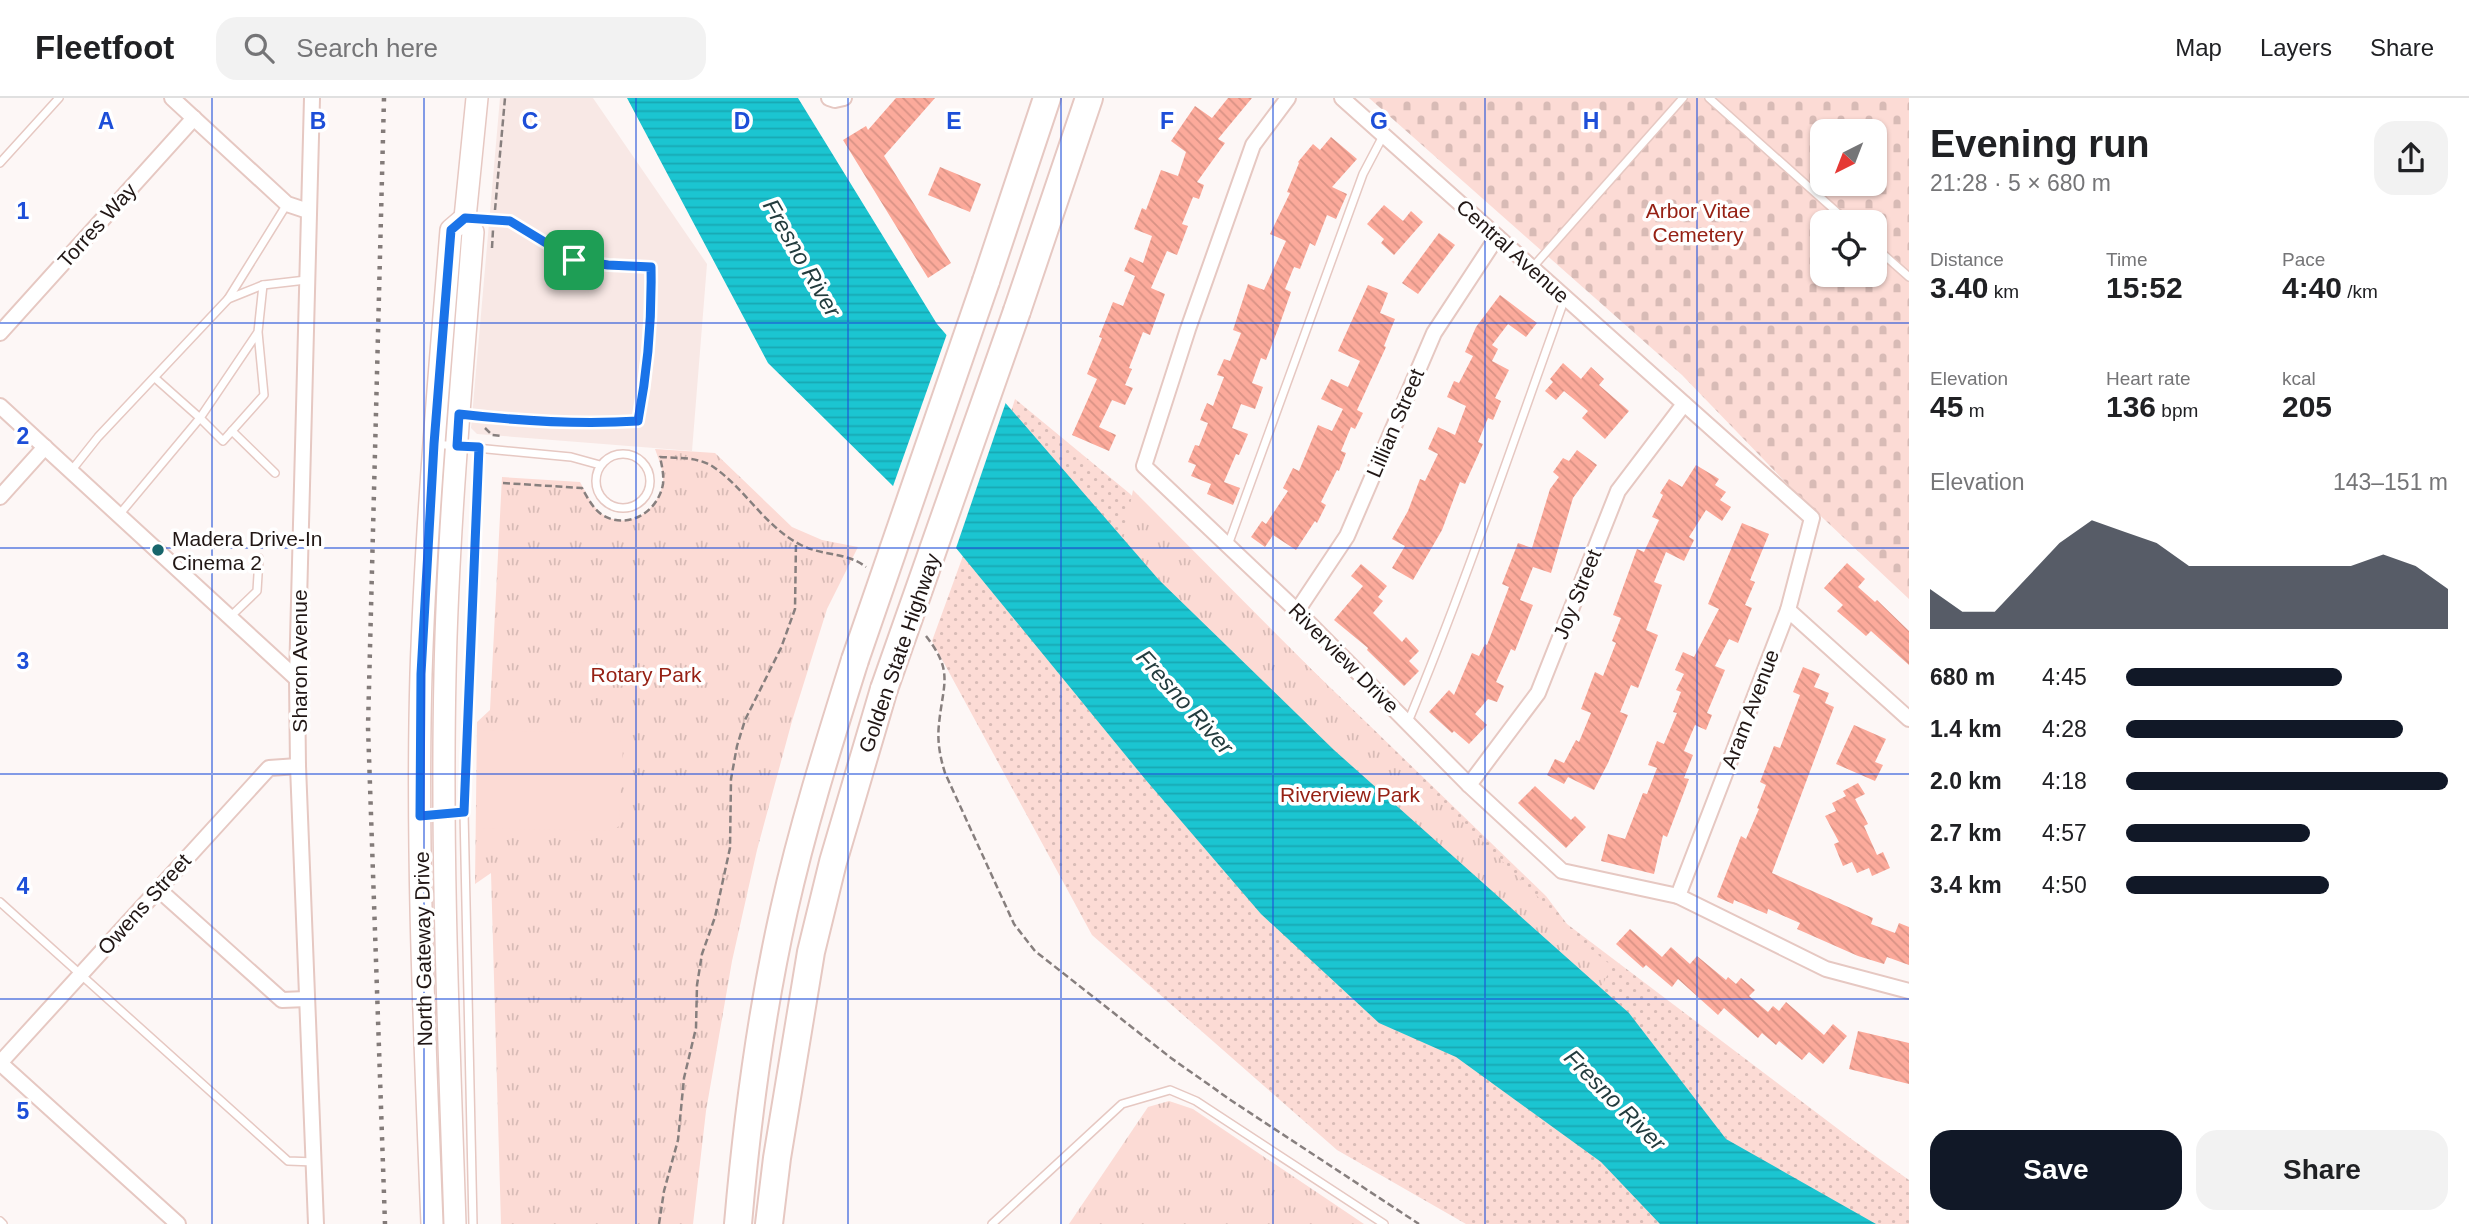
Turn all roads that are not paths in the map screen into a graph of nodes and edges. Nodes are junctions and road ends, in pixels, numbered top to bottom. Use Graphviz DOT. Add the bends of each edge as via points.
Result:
graph roads {
  1 [pos="59,98"];
  2 [pos="172,98"];
  3 [pos="312,98"];
  4 [pos="477,98"];
  5 [pos="829,98"];
  6 [pos="844,98"];
  7 [pos="1047,98"];
  8 [pos="1088,98"];
  9 [pos="1288,98"];
  10 [pos="1683,98"];
  11 [pos="1709,98"];
  12 [pos="1351,101"];
  13 [pos="194,118"];
  14 [pos="1384,135"];
  15 [pos="0,163"];
  16 [pos="287,204"];
  17 [pos="1835,210"];
  18 [pos="308,211"];
  19 [pos="465,218"];
  20 [pos="1497,237"];
  21 [pos="1887,258"];
  22 [pos="1532,268"];
  23 [pos="1909,277"];
  24 [pos="306,280"];
  25 [pos="263,285"];
  26 [pos="1566,298"];
  27 [pos="228,299"];
  28 [pos="258,331"];
  29 [pos="0,333"];
  30 [pos="155,378"];
  31 [pos="1684,404"];
  32 [pos="0,406"];
  33 [pos="436,412"];
  34 [pos="459,414"];
  35 [pos="200,418"];
  36 [pos="232,431"];
  37 [pos="434,444"];
  38 [pos="457,446"];
  39 [pos="45,447"];
  40 [pos="479,447"];
  41 [pos="600,465"];
  42 [pos="71,471"];
  43 [pos="275,473"];
  44 [pos="0,497"];
  45 [pos="119,515"];
  46 [pos="1812,518"];
  47 [pos="1228,545"];
  48 [pos="259,558"];
  49 [pos="1788,610"];
  50 [pos="1297,611"];
  51 [pos="230,617"];
  52 [pos="297,679"];
  53 [pos="1909,719"];
  54 [pos="1408,723"];
  55 [pos="298,766"];
  56 [pos="1469,785"];
  57 [pos="453,813"];
  58 [pos="420,816"];
  59 [pos="158,889"];
  60 [pos="1678,897"];
  61 [pos="0,902"];
  62 [pos="80,974"];
  63 [pos="1909,991"];
  64 [pos="307,999"];
  65 [pos="0,1063"];
  66 [pos="745,1146"];
  67 [pos="315,1162"];
  68 [pos="461,1216"];
  69 [pos="432,1219"];
  70 [pos="178,1224"];
  71 [pos="316,1224"];
  72 [pos="473,1224"];
  73 [pos="729,1224"];
  74 [pos="738,1224"];
  75 [pos="769,1224"];
  76 [pos="992,1224"];
  77 [pos="1384,1224"];
  1 -- 15 [label="lane"];
  2 -- 13 [label="street"];
  3 -- 18 [label="street, Sharon Avenue"];
  4 -- 19 [label="main road, North Gateway Drive"];
  5 -- 6 [label="street"];
  7 -- 66 [label="highway, Golden State Highway, bridge" via="821,766 784,911"];
  8 -- 75 [label="highway, Golden State Highway, bridge" via="884,689 832,862 811,952"];
  9 -- 47 [label="street, Riverview Drive" via="1253,145 1144,466"];
  10 -- 22 [label="lane"];
  11 -- 17 [label="lane"];
  12 -- 14 [label="street, Central Avenue"];
  13 -- 16 [label="street"];
  13 -- 29 [label="street, Torres Way"];
  14 -- 20 [label="street, Central Avenue"];
  14 -- 47 [label="lane" via="1363,174"];
  16 -- 18 [label="street"];
  16 -- 27 [label="lane"];
  18 -- 24 [label="street, Sharon Avenue"];
  19 -- 33 [label="main road, North Gateway Drive" via="451,230"];
  19 -- 34 [label="main road, North Gateway Drive" via="473,232"];
  19 -- 34 [label="lane" via="510,221 574,260 651,267 652,304 648,369 638,421 589,424"];
  20 -- 22 [label="street, Central Avenue"];
  20 -- 50 [label="street, Lillian Street" via="1434,333 1347,536"];
  21 -- 23 [label="lane"];
  22 -- 26 [label="street, Central Avenue"];
  24 -- 25 [label="lane"];
  24 -- 52 [label="street, Sharon Avenue"];
  25 -- 27 [label="lane"];
  25 -- 28 [label="lane"];
  26 -- 31 [label="street, Central Avenue"];
  26 -- 54 [label="lane"];
  27 -- 30 [label="lane"];
  28 -- 35 [label="lane"];
  28 -- 36 [label="lane" via="264,395"];
  30 -- 35 [label="lane"];
  30 -- 42 [label="lane"];
  31 -- 46 [label="street, Central Avenue"];
  31 -- 56 [label="street, Joy Street" via="1618,491 1538,693"];
  32 -- 39 [label="street"];
  33 -- 34 [label="lane"];
  33 -- 37 [label="main road, North Gateway Drive"];
  34 -- 38 [label="main road, North Gateway Drive"];
  35 -- 36 [label="lane" via="223,441"];
  35 -- 45 [label="lane"];
  36 -- 43 [label="lane"];
  37 -- 38 [label="lane"];
  37 -- 58 [label="main road, North Gateway Drive" via="421,674"];
  38 -- 40 [label="lane"];
  38 -- 57 [label="main road, North Gateway Drive" via="445,672"];
  39 -- 42 [label="street"];
  39 -- 44 [label="street"];
  40 -- 41 [label="lane" via="571,457"];
  40 -- 57 [label="lane"];
  41 -- 41 [label="lane" via="596,484 604,500 621,508 644,498 651,483 641,459 615,454"];
  42 -- 45 [label="street"];
  45 -- 51 [label="street"];
  46 -- 49 [label="street, Aram Avenue"];
  47 -- 50 [label="street, Riverview Drive"];
  48 -- 51 [label="lane" via="257,592"];
  49 -- 53 [label="street"];
  49 -- 60 [label="street, Aram Avenue"];
  50 -- 54 [label="street, Riverview Drive"];
  51 -- 52 [label="street"];
  52 -- 55 [label="street, Sharon Avenue"];
  54 -- 56 [label="street, Riverview Drive"];
  55 -- 59 [label="street, Owens Street" via="269,768"];
  55 -- 64 [label="street, Sharon Avenue"];
  56 -- 60 [label="street, Riverview Drive" via="1562,870"];
  57 -- 58 [label="lane"];
  57 -- 68 [label="main road, North Gateway Drive" via="444,922"];
  58 -- 69 [label="main road, North Gateway Drive"];
  59 -- 62 [label="street, Owens Street"];
  59 -- 64 [label="street" via="282,1000"];
  60 -- 63 [label="street, Riverview Drive" via="1826,969"];
  61 -- 62 [label="lane"];
  62 -- 65 [label="street, Owens Street"];
  62 -- 67 [label="lane" via="288,1161"];
  64 -- 67 [label="street, Sharon Avenue"];
  65 -- 70 [label="street"];
  66 -- 73 [label="highway"];
  66 -- 74 [label="highway, Golden State Highway"];
  67 -- 71 [label="street, Sharon Avenue"];
  68 -- 69 [label="lane"];
  68 -- 72 [label="lane"];
  76 -- 77 [label="lane" via="1122,1104 1170,1090 1196,1101"];
}
